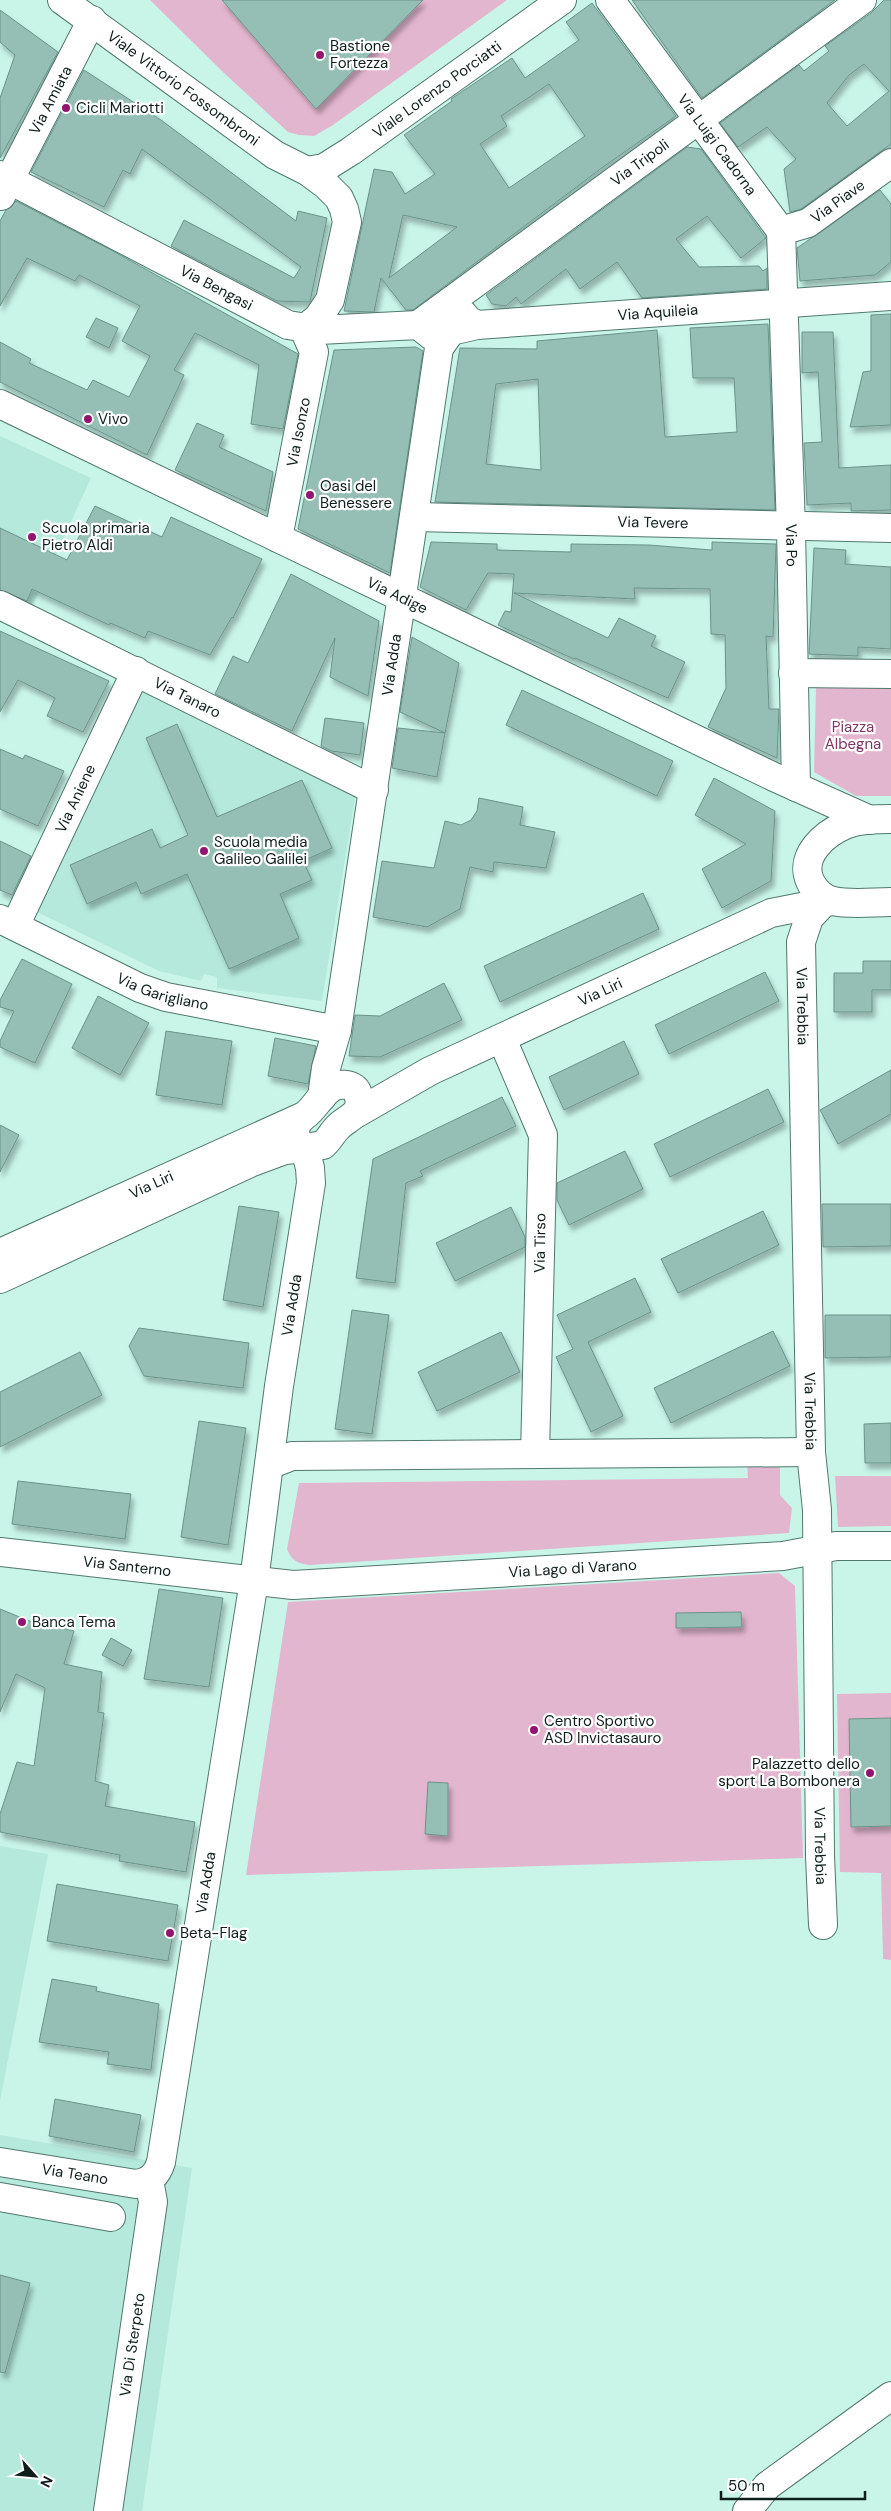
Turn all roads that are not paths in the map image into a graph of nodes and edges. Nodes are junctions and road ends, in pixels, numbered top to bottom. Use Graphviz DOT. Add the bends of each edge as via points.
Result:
graph roads {
  1 [pos="62,0"];
  2 [pos="562,0"];
  3 [pos="610,0"];
  4 [pos="862,0"];
  5 [pos="92,20"];
  6 [pos="699,120"];
  7 [pos="891,163"];
  8 [pos="307,171"];
  9 [pos="3,184"];
  10 [pos="780,231"];
  11 [pos="477,282"];
  12 [pos="891,296"];
  13 [pos="785,303"];
  14 [pos="418,324"];
  15 [pos="477,325"];
  16 [pos="304,329"];
  17 [pos="439,348"];
  18 [pos="0,404"];
  19 [pos="414,517"];
  20 [pos="791,528"];
  21 [pos="891,528"];
  22 [pos="278,538"];
  23 [pos="401,597"];
  24 [pos="0,605"];
  25 [pos="136,671"];
  26 [pos="793,673"];
  27 [pos="891,674"];
  28 [pos="796,788"];
  29 [pos="374,790"];
  30 [pos="880,819"];
  31 [pos="808,863"];
  32 [pos="828,902"];
  33 [pos="891,902"];
  34 [pos="771,913"];
  35 [pos="7,922"];
  36 [pos="337,1030"];
  37 [pos="502,1039"];
  38 [pos="356,1100"];
  39 [pos="313,1107"];
  40 [pos="304,1148"];
  41 [pos="0,1253"];
  42 [pos="0,1279"];
  43 [pos="810,1452"];
  44 [pos="535,1454"];
  45 [pos="269,1465"];
  46 [pos="891,1546"];
  47 [pos="816,1550"];
  48 [pos="0,1552"];
  49 [pos="254,1581"];
  50 [pos="823,1925"];
  51 [pos="0,2162"];
  52 [pos="149,2180"];
  53 [pos="0,2197"];
  54 [pos="111,2217"];
  55 [pos="891,2396"];
  56 [pos="108,2511"];
  57 [pos="747,2511"];
  1 -- 5 [label="street, Viale Vittorio Fossombroni"];
  2 -- 8 [label="street, Viale Lorenzo Porciatti" via="351,151 324,168"];
  3 -- 6 [label="street, Via Luigi Cadorna"];
  4 -- 6 [label="street, Via Tripoli"];
  5 -- 8 [label="street, Viale Vittorio Fossombroni" via="275,155"];
  5 -- 9 [label="street, Via Amiata"];
  6 -- 10 [label="street, Via Luigi Cadorna"];
  6 -- 11 [label="street, Via Tripoli"];
  7 -- 10 [label="street, Via Piave" via="808,223"];
  8 -- 16 [label="street, Viale Vittorio Fossombroni" via="339,198 346,222 330,300 318,318"];
  9 -- 16 [label="street, Via Bengasi" via="277,321"];
  10 -- 13 [label="street"];
  11 -- 14 [label="street, Via Tripoli"];
  11 -- 15 [label="street" via="463,309 468,320"];
  12 -- 13 [label="street, Via Aquileia"];
  13 -- 15 [label="street, Via Aquileia"];
  13 -- 20 [label="street, Via Po"];
  14 -- 16 [label="street, Via Bengasi" via="344,330"];
  14 -- 17 [label="street"];
  15 -- 17 [label="street" via="451,331"];
  16 -- 22 [label="street, Via Isonzo" via="314,352"];
  17 -- 19 [label="street, Via Adda"];
  18 -- 22 [label="street, Via Adige"];
  19 -- 20 [label="street, Via Tevere"];
  19 -- 23 [label="street, Via Adda"];
  20 -- 21 [label="street, Via Tevere"];
  20 -- 26 [label="street, Via Po"];
  22 -- 23 [label="street, Via Adige"];
  23 -- 28 [label="street, Via Adige"];
  23 -- 29 [label="street, Via Adda"];
  24 -- 25 [label="street, Via Tanaro"];
  25 -- 29 [label="street, Via Tanaro"];
  25 -- 35 [label="street, Via Aniene"];
  26 -- 27 [label="street"];
  26 -- 28 [label="street, Via Po"];
  28 -- 30 [label="street, Via Adige"];
  29 -- 36 [label="street, Via Adda"];
  30 -- 31 [label="street, Via Liri" via="846,825 823,838 814,848"];
  31 -- 32 [label="street" via="811,883"];
  31 -- 34 [label="street, Via Liri" via="796,890"];
  32 -- 33 [label="street, Via Liri"];
  32 -- 34 [label="street, Via Liri"];
  32 -- 43 [label="street, Via Trebbia" via="809,918 801,942"];
  34 -- 37 [label="street, Via Liri"];
  35 -- 36 [label="street, Via Garigliano" via="140,988 166,997"];
  36 -- 38 [label="street, Via Adda" via="340,1071"];
  36 -- 39 [label="street, Via Adda"];
  37 -- 38 [label="street, Via Liri"];
  37 -- 44 [label="street, Via Tirso" via="543,1135"];
  38 -- 39 [label="street, Via Liri" via="348,1085 333,1087"];
  38 -- 40 [label="street, Via Liri" via="323,1145"];
  39 -- 40 [label="street" via="296,1124 295,1134"];
  39 -- 41 [label="street, Via Liri"];
  40 -- 42 [label="street, Via Liri" via="285,1150 250,1163"];
  40 -- 45 [label="street, Via Adda" via="311,1183"];
  43 -- 44 [label="street"];
  43 -- 47 [label="street, Via Trebbia" via="817,1510"];
  44 -- 45 [label="street" via="292,1456"];
  45 -- 49 [label="street, Via Adda"];
  46 -- 47 [label="street, Via Lago di Varano" via="836,1546"];
  47 -- 49 [label="street, Via Lago di Varano" via="783,1556 293,1585"];
  47 -- 50 [label="street, Via Trebbia"];
  48 -- 49 [label="street, Via Santerno"];
  49 -- 52 [label="street, Via Adda" via="161,2162"];
  51 -- 52 [label="street, Via Teano" via="136,2184"];
  52 -- 56 [label="street, Via Di Sterpeto" via="153,2202"];
  53 -- 54 [label="street"];
  55 -- 57 [label="street" via="767,2486"];
}
